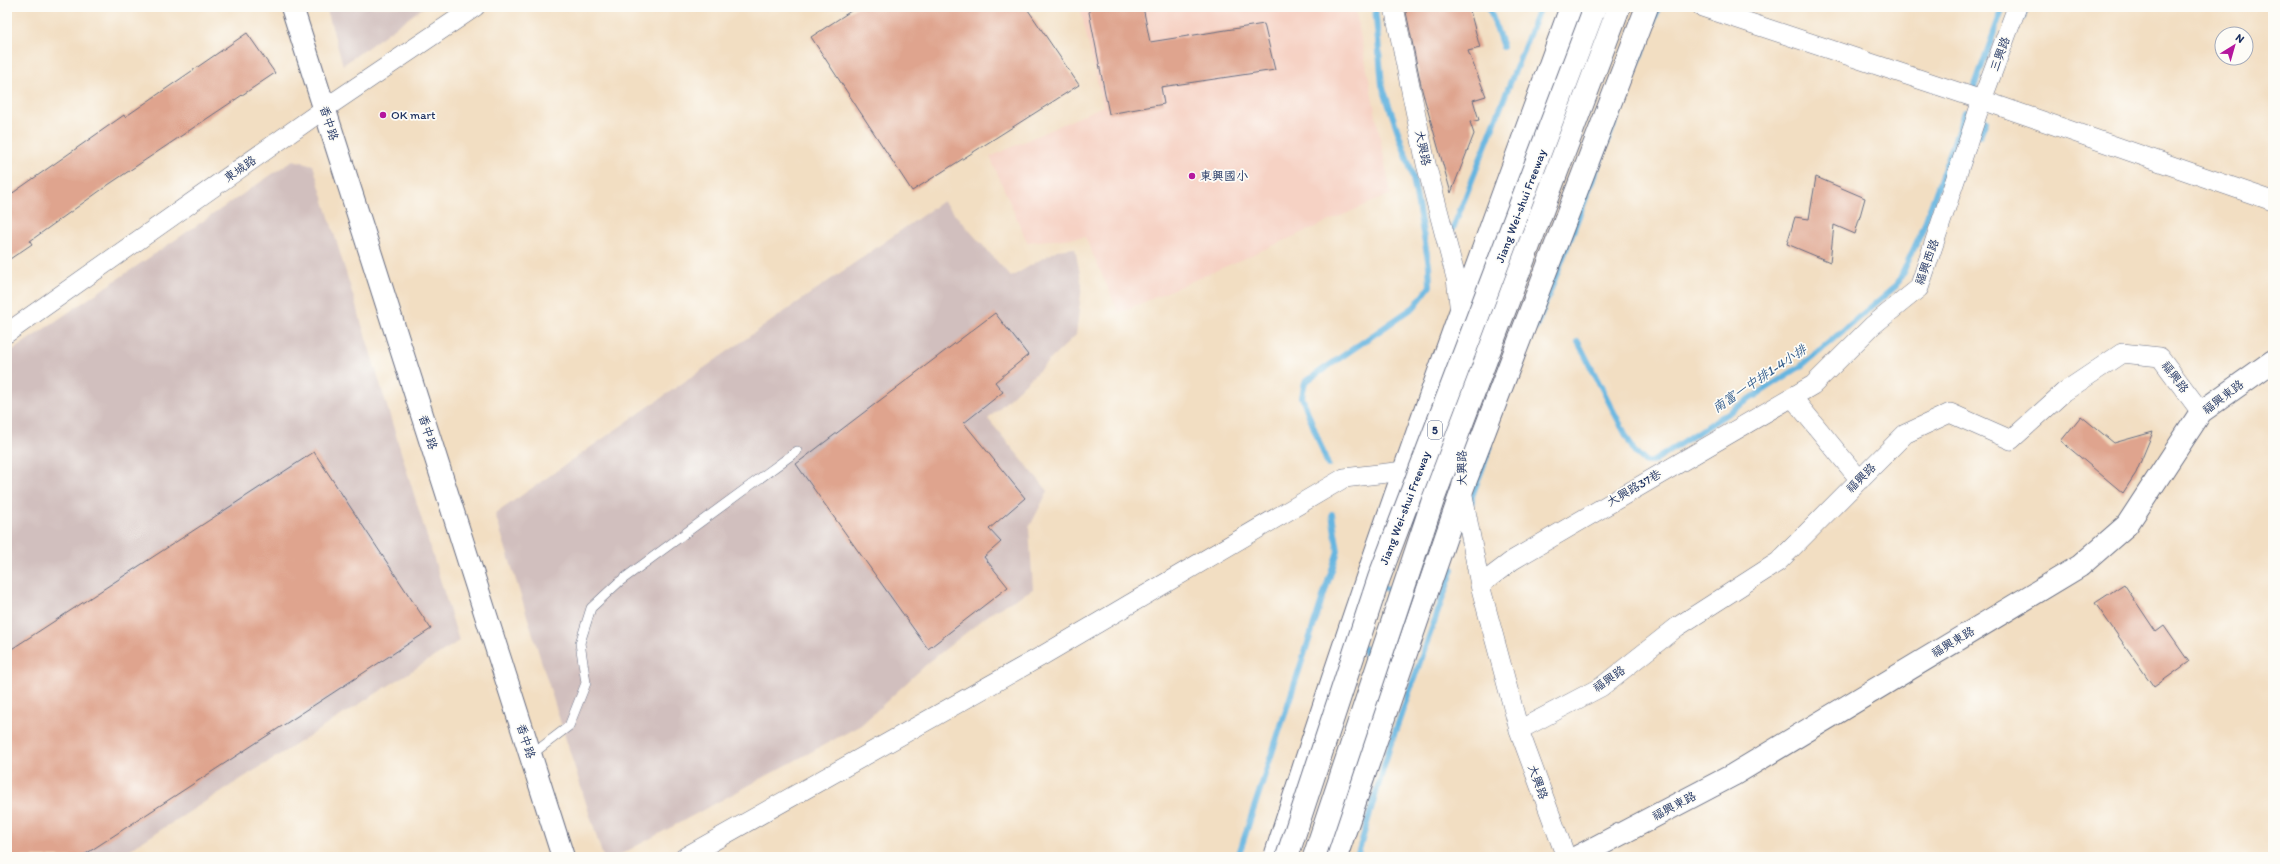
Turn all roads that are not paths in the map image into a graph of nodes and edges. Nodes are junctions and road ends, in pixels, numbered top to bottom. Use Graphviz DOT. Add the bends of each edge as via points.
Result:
graph roads {
  1 [pos="292,7"];
  2 [pos="475,7"];
  3 [pos="1394,7"];
  4 [pos="1571,7"];
  5 [pos="1595,7"];
  6 [pos="1619,7"];
  7 [pos="1646,7"];
  8 [pos="1702,7"];
  9 [pos="2017,7"];
  10 [pos="1982,100"];
  11 [pos="324,110"];
  12 [pos="1522,139"];
  13 [pos="1586,166"];
  14 [pos="2273,201"];
  15 [pos="1460,307"];
  16 [pos="7,333"];
  17 [pos="2273,361"];
  18 [pos="1792,397"];
  19 [pos="2201,412"];
  20 [pos="797,451"];
  21 [pos="1404,471"];
  22 [pos="1860,480"];
  23 [pos="1462,490"];
  24 [pos="1480,585"];
  25 [pos="1342,650"];
  26 [pos="1398,675"];
  27 [pos="1519,730"];
  28 [pos="531,755"];
  29 [pos="563,857"];
  30 [pos="685,857"];
  31 [pos="1275,857"];
  32 [pos="1287,857"];
  33 [pos="1314,857"];
  34 [pos="1336,857"];
  35 [pos="1566,857"];
  36 [pos="1577,857"];
  1 -- 11 [label="main road, 香中路"];
  2 -- 11 [label="street, 東城路"];
  3 -- 15 [label="street, 大興路" via="1426,164 1456,278"];
  4 -- 12 [label="main road"];
  5 -- 32 [label="main road, Jiang Wei-shui Freeway / 5, bridge" via="1379,578"];
  6 -- 33 [label="main road, Jiang Wei-shui Freeway / 5, bridge" via="1433,500"];
  7 -- 13 [label="main road"];
  8 -- 10 [label="street"];
  9 -- 10 [label="street, 三興路"];
  10 -- 14 [label="street"];
  10 -- 18 [label="street, 福興西路" via="1919,288 1872,326 1813,385"];
  11 -- 16 [label="street, 東城路"];
  11 -- 28 [label="main road, 香中路"];
  12 -- 13 [label="main road" via="1543,130 1564,129 1580,143"];
  12 -- 15 [label="main road"];
  13 -- 23 [label="main road"];
  15 -- 21 [label="main road"];
  15 -- 23 [label="street, 大興路"];
  17 -- 19 [label="main road, 福興東路"];
  18 -- 22 [label="street"];
  18 -- 24 [label="street, 大興路37巷" via="1532,548"];
  19 -- 22 [label="street, 福興路" via="2160,357 2122,353 2064,392 2011,440 1950,413 1905,434"];
  19 -- 36 [label="main road, 福興東路" via="2127,525 2080,566 1733,775"];
  20 -- 28 [label="lane" via="619,582 591,608 580,643 586,683 569,726"];
  21 -- 25 [label="main road"];
  21 -- 30 [label="street" via="1344,478 1040,657"];
  22 -- 27 [label="street, 福興路" via="1778,562 1677,627 1601,687"];
  23 -- 24 [label="street, 大興路"];
  23 -- 26 [label="main road"];
  24 -- 27 [label="street, 大興路"];
  25 -- 26 [label="main road" via="1351,678 1362,689 1377,689"];
  25 -- 31 [label="main road"];
  26 -- 34 [label="main road"];
  27 -- 35 [label="street, 大興路"];
  28 -- 29 [label="main road, 香中路"];
}
